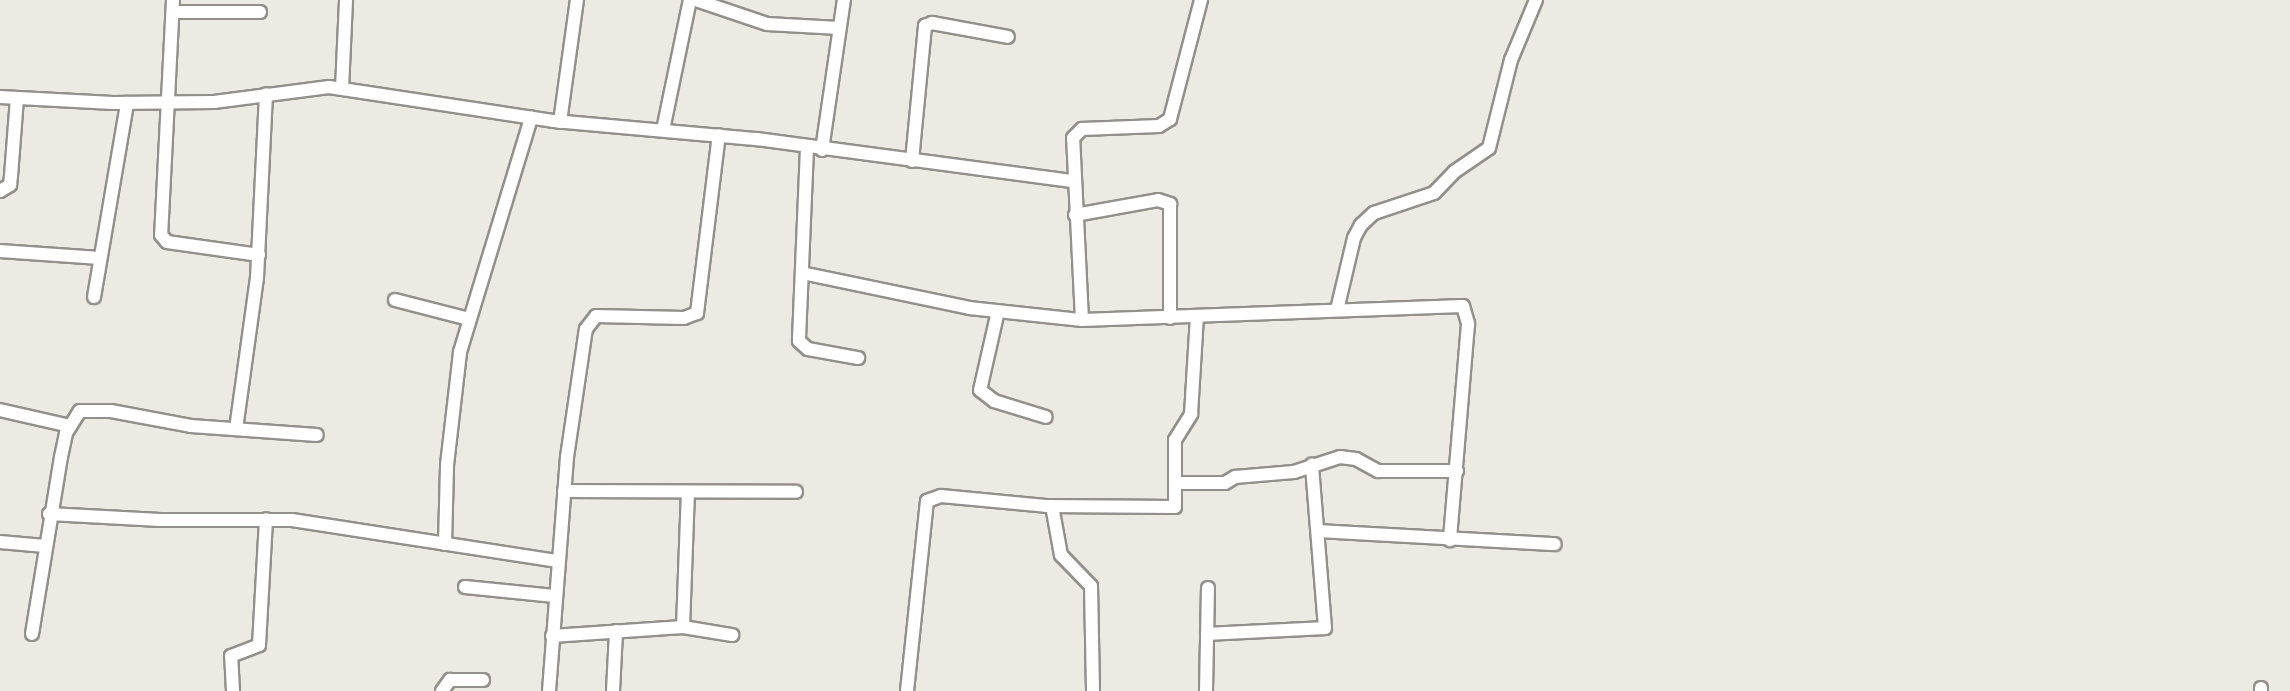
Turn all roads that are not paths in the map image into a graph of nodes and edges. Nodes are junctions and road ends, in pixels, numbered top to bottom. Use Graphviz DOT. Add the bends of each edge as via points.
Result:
graph roads {
  1 [pos="346,0"];
  2 [pos="577,0"];
  3 [pos="690,0"];
  4 [pos="696,0"];
  5 [pos="844,0"];
  6 [pos="1201,0"];
  7 [pos="1535,0"];
  8 [pos="173,6"];
  9 [pos="260,12"];
  10 [pos="839,28"];
  11 [pos="1008,37"];
  12 [pos="342,89"];
  13 [pos="266,94"];
  14 [pos="0,97"];
  15 [pos="17,97"];
  16 [pos="170,102"];
  17 [pos="127,103"];
  18 [pos="531,118"];
  19 [pos="560,122"];
  20 [pos="663,130"];
  21 [pos="719,135"];
  22 [pos="807,148"];
  23 [pos="822,150"];
  24 [pos="912,161"];
  25 [pos="1073,181"];
  26 [pos="0,191"];
  27 [pos="1075,215"];
  28 [pos="0,251"];
  29 [pos="259,255"];
  30 [pos="100,258"];
  31 [pos="802,274"];
  32 [pos="94,297"];
  33 [pos="395,300"];
  34 [pos="1337,310"];
  35 [pos="998,311"];
  36 [pos="1197,316"];
  37 [pos="1170,318"];
  38 [pos="468,319"];
  39 [pos="1083,320"];
  40 [pos="858,358"];
  41 [pos="0,410"];
  42 [pos="1046,417"];
  43 [pos="70,426"];
  44 [pos="236,429"];
  45 [pos="317,435"];
  46 [pos="1311,465"];
  47 [pos="1457,471"];
  48 [pos="1176,483"];
  49 [pos="564,491"];
  50 [pos="688,492"];
  51 [pos="796,492"];
  52 [pos="1052,506"];
  53 [pos="49,513"];
  54 [pos="266,519"];
  55 [pos="1319,531"];
  56 [pos="1450,540"];
  57 [pos="0,542"];
  58 [pos="445,544"];
  59 [pos="1555,544"];
  60 [pos="45,546"];
  61 [pos="558,561"];
  62 [pos="465,587"];
  63 [pos="1208,588"];
  64 [pos="555,596"];
  65 [pos="683,627"];
  66 [pos="616,631"];
  67 [pos="32,634"];
  68 [pos="1207,634"];
  69 [pos="732,635"];
  70 [pos="552,636"];
  71 [pos="483,680"];
  72 [pos="233,691"];
  73 [pos="442,691"];
  74 [pos="549,691"];
  75 [pos="613,691"];
  76 [pos="907,691"];
  77 [pos="1093,691"];
  78 [pos="1206,691"];
  1 -- 12 [label="street"];
  2 -- 19 [label="street"];
  3 -- 20 [label="street"];
  4 -- 10 [label="street" via="767,24"];
  5 -- 10 [label="street"];
  6 -- 25 [label="street" via="1170,119 1159,126 1077,132"];
  7 -- 34 [label="street" via="1511,60 1489,148 1454,172 1434,193 1374,213 1361,225"];
  8 -- 9 [label="street"];
  8 -- 16 [label="street"];
  10 -- 23 [label="street"];
  11 -- 24 [label="street" via="932,23 925,26"];
  12 -- 13 [label="street" via="313,86"];
  12 -- 18 [label="street"];
  13 -- 16 [label="street"];
  13 -- 29 [label="street"];
  14 -- 15 [label="street"];
  15 -- 17 [label="street"];
  15 -- 26 [label="street" via="10,185"];
  16 -- 17 [label="street"];
  16 -- 29 [label="street" via="162,240"];
  17 -- 30 [label="street"];
  18 -- 19 [label="street"];
  18 -- 38 [label="street"];
  19 -- 20 [label="street"];
  20 -- 21 [label="street"];
  21 -- 22 [label="street"];
  21 -- 49 [label="street" via="697,313 684,318 605,315 590,322 583,342"];
  22 -- 23 [label="street"];
  22 -- 31 [label="street"];
  23 -- 24 [label="street"];
  24 -- 25 [label="street"];
  25 -- 27 [label="street"];
  27 -- 37 [label="street" via="1158,200 1170,204"];
  27 -- 39 [label="street"];
  28 -- 30 [label="street"];
  29 -- 44 [label="street"];
  30 -- 32 [label="street"];
  31 -- 35 [label="street"];
  31 -- 40 [label="street" via="799,341 808,349"];
  33 -- 38 [label="street"];
  34 -- 36 [label="street"];
  34 -- 47 [label="street" via="1463,306 1468,324"];
  35 -- 39 [label="street"];
  35 -- 42 [label="street" via="980,390 994,401"];
  36 -- 37 [label="street"];
  36 -- 48 [label="street" via="1191,414 1175,440"];
  37 -- 39 [label="street"];
  38 -- 58 [label="street" via="449,453"];
  41 -- 43 [label="street"];
  43 -- 44 [label="street" via="80,411 90,408"];
  43 -- 53 [label="street"];
  44 -- 45 [label="street"];
  46 -- 47 [label="street" via="1346,457 1378,471"];
  46 -- 48 [label="street" via="1294,472 1239,476 1224,483"];
  46 -- 55 [label="street"];
  47 -- 56 [label="street"];
  48 -- 52 [label="street" via="1177,503 1168,509"];
  49 -- 50 [label="street"];
  49 -- 61 [label="street"];
  50 -- 51 [label="street"];
  50 -- 65 [label="street"];
  52 -- 76 [label="street" via="941,496 927,501"];
  52 -- 77 [label="street" via="1061,555 1091,586"];
  53 -- 54 [label="street"];
  53 -- 60 [label="street"];
  54 -- 58 [label="street"];
  54 -- 72 [label="street" via="259,645 231,656"];
  55 -- 56 [label="street"];
  55 -- 68 [label="street" via="1325,628"];
  56 -- 59 [label="street"];
  57 -- 60 [label="street"];
  58 -- 61 [label="street"];
  60 -- 67 [label="street"];
  61 -- 64 [label="street"];
  62 -- 64 [label="street"];
  63 -- 68 [label="street"];
  64 -- 70 [label="street"];
  65 -- 66 [label="street"];
  65 -- 69 [label="street"];
  66 -- 70 [label="street"];
  66 -- 75 [label="street"];
  68 -- 78 [label="street"];
  70 -- 74 [label="street"];
  71 -- 73 [label="street" via="450,680"];
}
